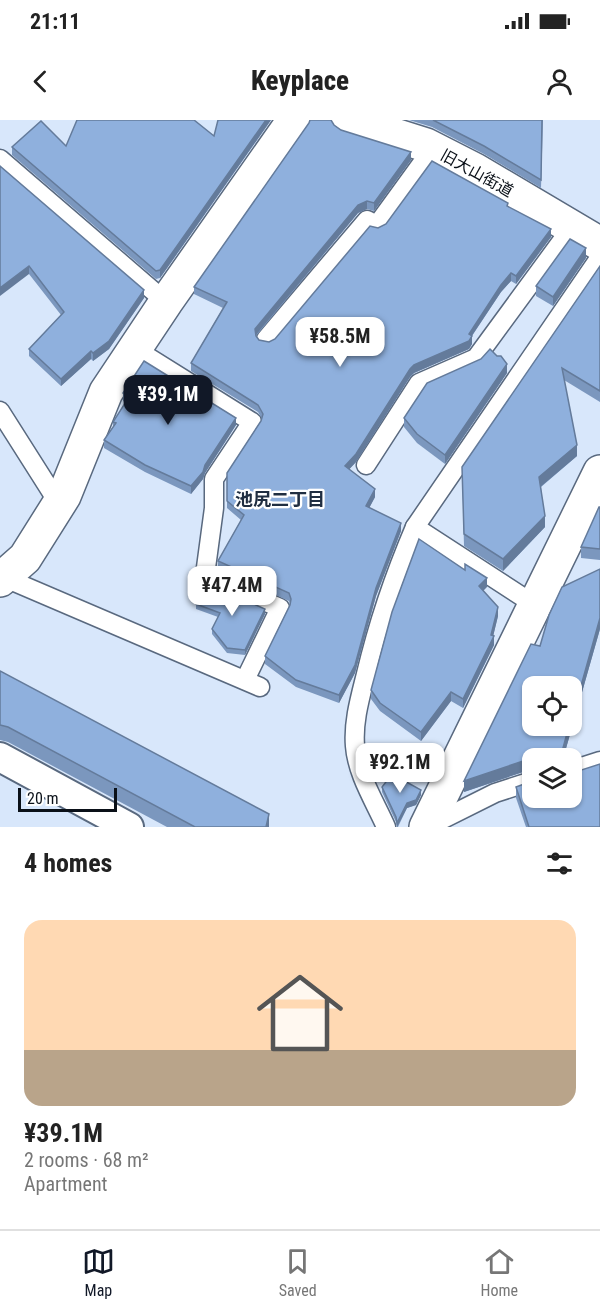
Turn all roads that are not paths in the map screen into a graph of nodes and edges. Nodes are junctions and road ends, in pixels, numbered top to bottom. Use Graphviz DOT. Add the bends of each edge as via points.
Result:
graph roads {
  1 [pos="294,120"];
  2 [pos="347,120"];
  3 [pos="384,125"];
  4 [pos="433,148"];
  5 [pos="0,159"];
  6 [pos="572,227"];
  7 [pos="600,244"];
  8 [pos="600,257"];
  9 [pos="166,302"];
  10 [pos="266,339"];
  11 [pos="135,349"];
  12 [pos="0,411"];
  13 [pos="366,465"];
  14 [pos="600,472"];
  15 [pos="59,504"];
  16 [pos="415,527"];
  17 [pos="2,578"];
  18 [pos="535,605"];
  19 [pos="0,757"];
  20 [pos="600,761"];
  21 [pos="582,767"];
  22 [pos="522,784"];
  23 [pos="129,827"];
  24 [pos="386,827"];
  25 [pos="427,827"];
  1 -- 9 [label="street"];
  2 -- 3 [label="street, 旧大山街道"];
  3 -- 4 [label="street, 旧大山街道"];
  4 -- 6 [label="street, 旧大山街道"];
  4 -- 10 [label="lane" via="377,225 367,220"];
  5 -- 9 [label="lane"];
  6 -- 7 [label="street, 旧大山街道"];
  6 -- 13 [label="lane" via="476,358 419,383"];
  8 -- 16 [label="lane"];
  9 -- 11 [label="street"];
  11 -- 15 [label="street" via="106,392"];
  11 -- 17 [label="lane" via="252,422 214,479 205,575 280,608 252,684"];
  12 -- 15 [label="lane"];
  14 -- 18 [label="street"];
  15 -- 17 [label="street" via="25,558"];
  16 -- 18 [label="lane"];
  16 -- 24 [label="lane" via="395,573 355,724 355,749 363,777"];
  18 -- 25 [label="street"];
  19 -- 23 [label="street"];
  20 -- 21 [label="lane"];
  22 -- 25 [label="lane" via="495,793"];
}
